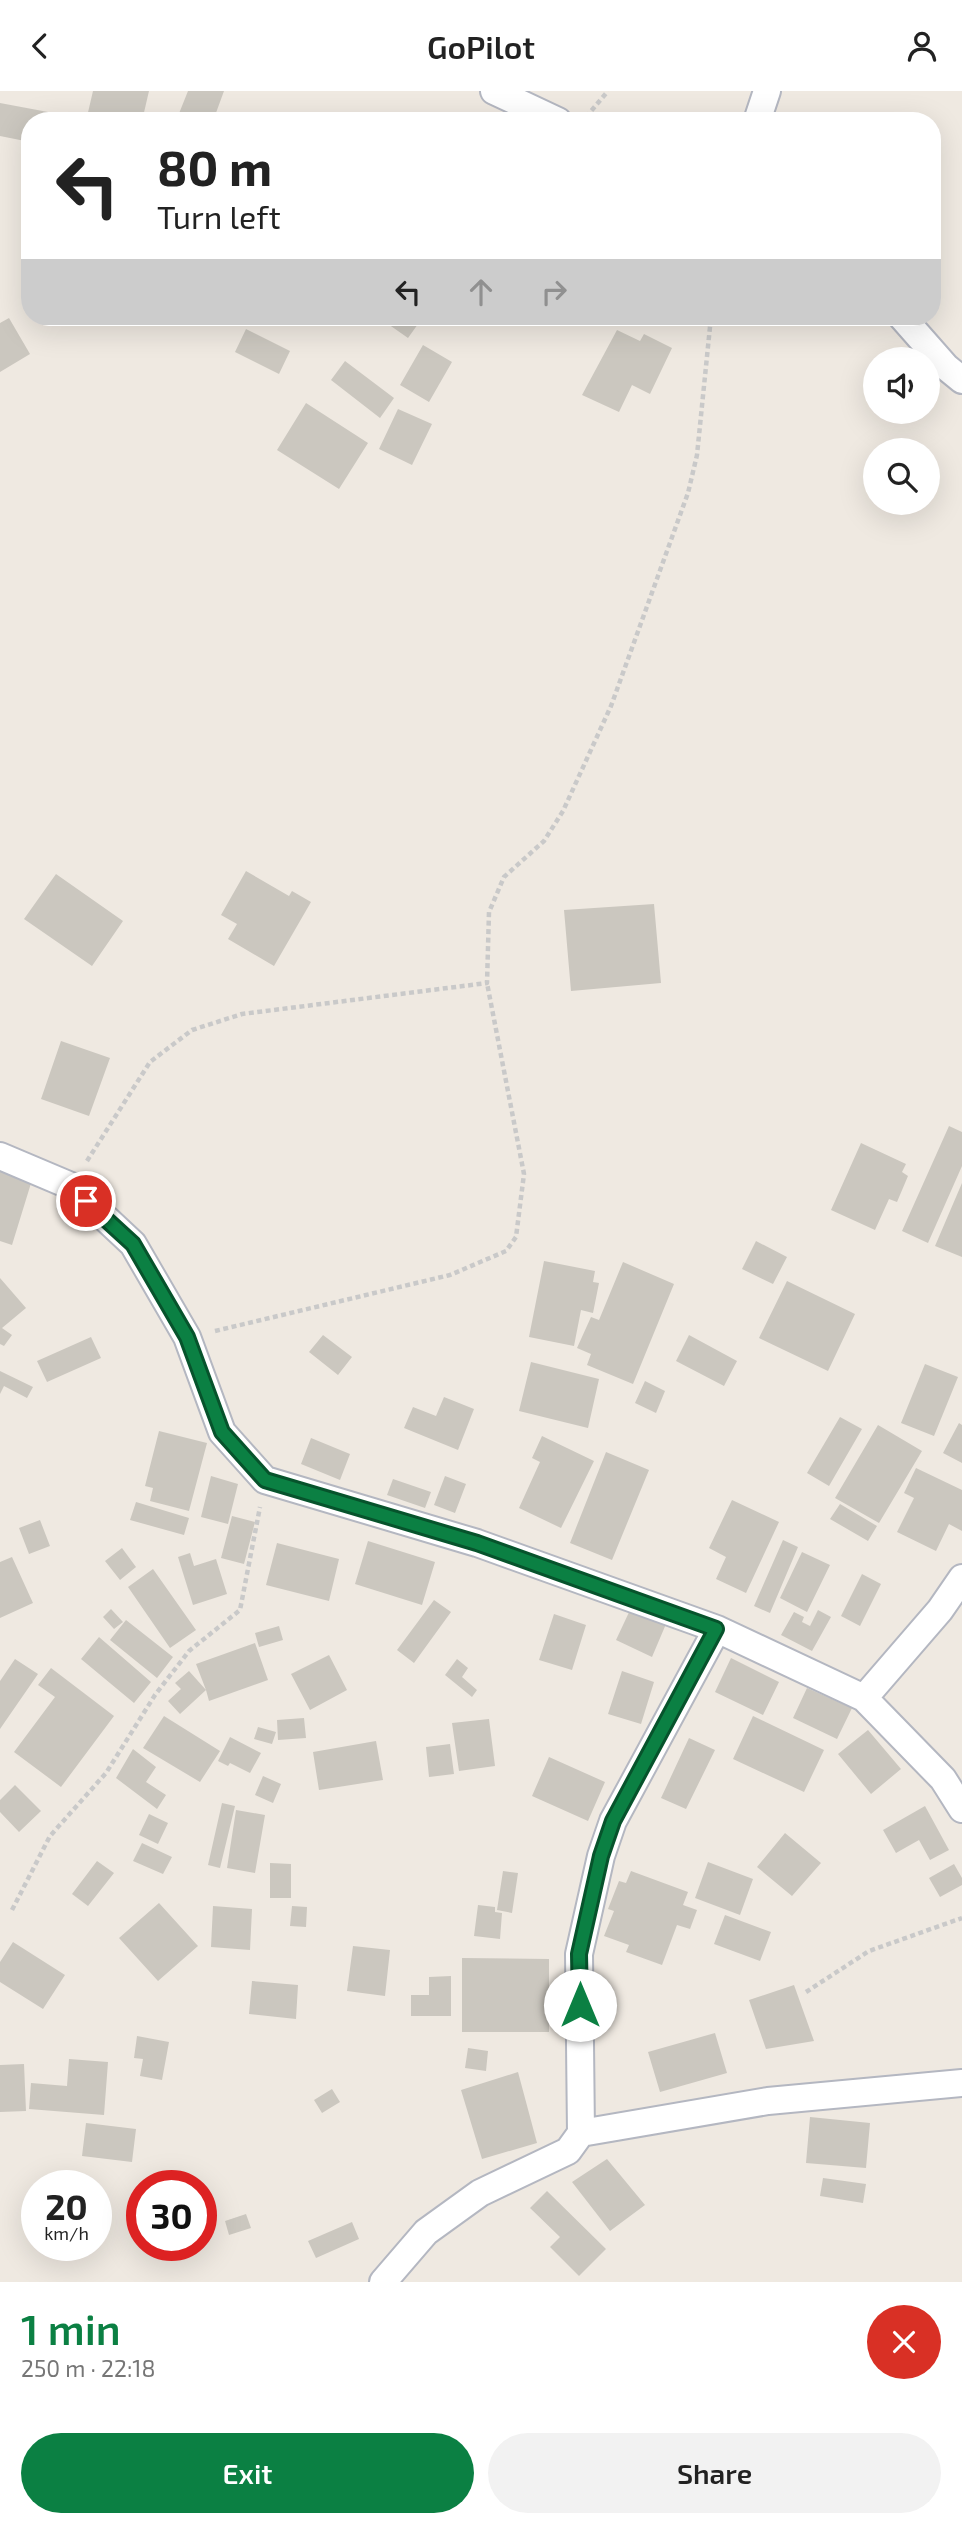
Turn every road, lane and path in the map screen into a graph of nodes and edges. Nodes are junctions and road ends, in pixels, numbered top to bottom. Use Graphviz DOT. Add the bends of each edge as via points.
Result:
graph roads {
  1 [pos="494,91"];
  2 [pos="608,91"];
  3 [pos="767,91"];
  4 [pos="539,112"];
  5 [pos="590,112"];
  6 [pos="760,112"];
  7 [pos="709,326"];
  8 [pos="910,326"];
  9 [pos="962,380"];
  10 [pos="487,983"];
  11 [pos="0,1156"];
  12 [pos="71,1186"];
  13 [pos="187,1337"];
  14 [pos="265,1480"];
  15 [pos="962,1578"];
  16 [pos="716,1629"];
  17 [pos="864,1698"];
  18 [pos="962,1809"];
  19 [pos="12,1910"];
  20 [pos="962,1918"];
  21 [pos="806,1992"];
  22 [pos="962,2083"];
  23 [pos="581,2133"];
  24 [pos="383,2282"];
  1 -- 4 [label="street"];
  2 -- 5 [label="path"];
  3 -- 6 [label="street"];
  7 -- 10 [label="path" via="697,455 688,493 611,706 563,811 544,841 505,877 489,912"];
  8 -- 9 [label="street"];
  10 -- 12 [label="path" via="242,1014 192,1030 150,1062"];
  10 -- 13 [label="path" via="524,1174 516,1237 506,1251 450,1275"];
  11 -- 12 [label="street"];
  12 -- 13 [label="street" via="133,1244"];
  13 -- 14 [label="street" via="222,1432"];
  14 -- 16 [label="street" via="477,1543"];
  14 -- 19 [label="path" via="240,1611 189,1651 155,1695 106,1773 50,1836"];
  15 -- 17 [label="street"];
  16 -- 17 [label="street"];
  16 -- 23 [label="street" via="613,1821 601,1856 579,1954"];
  17 -- 18 [label="street" via="943,1779"];
  20 -- 21 [label="path" via="869,1951"];
  22 -- 23 [label="street" via="768,2101"];
  23 -- 24 [label="street" via="568,2151 480,2193 426,2232"];
}
